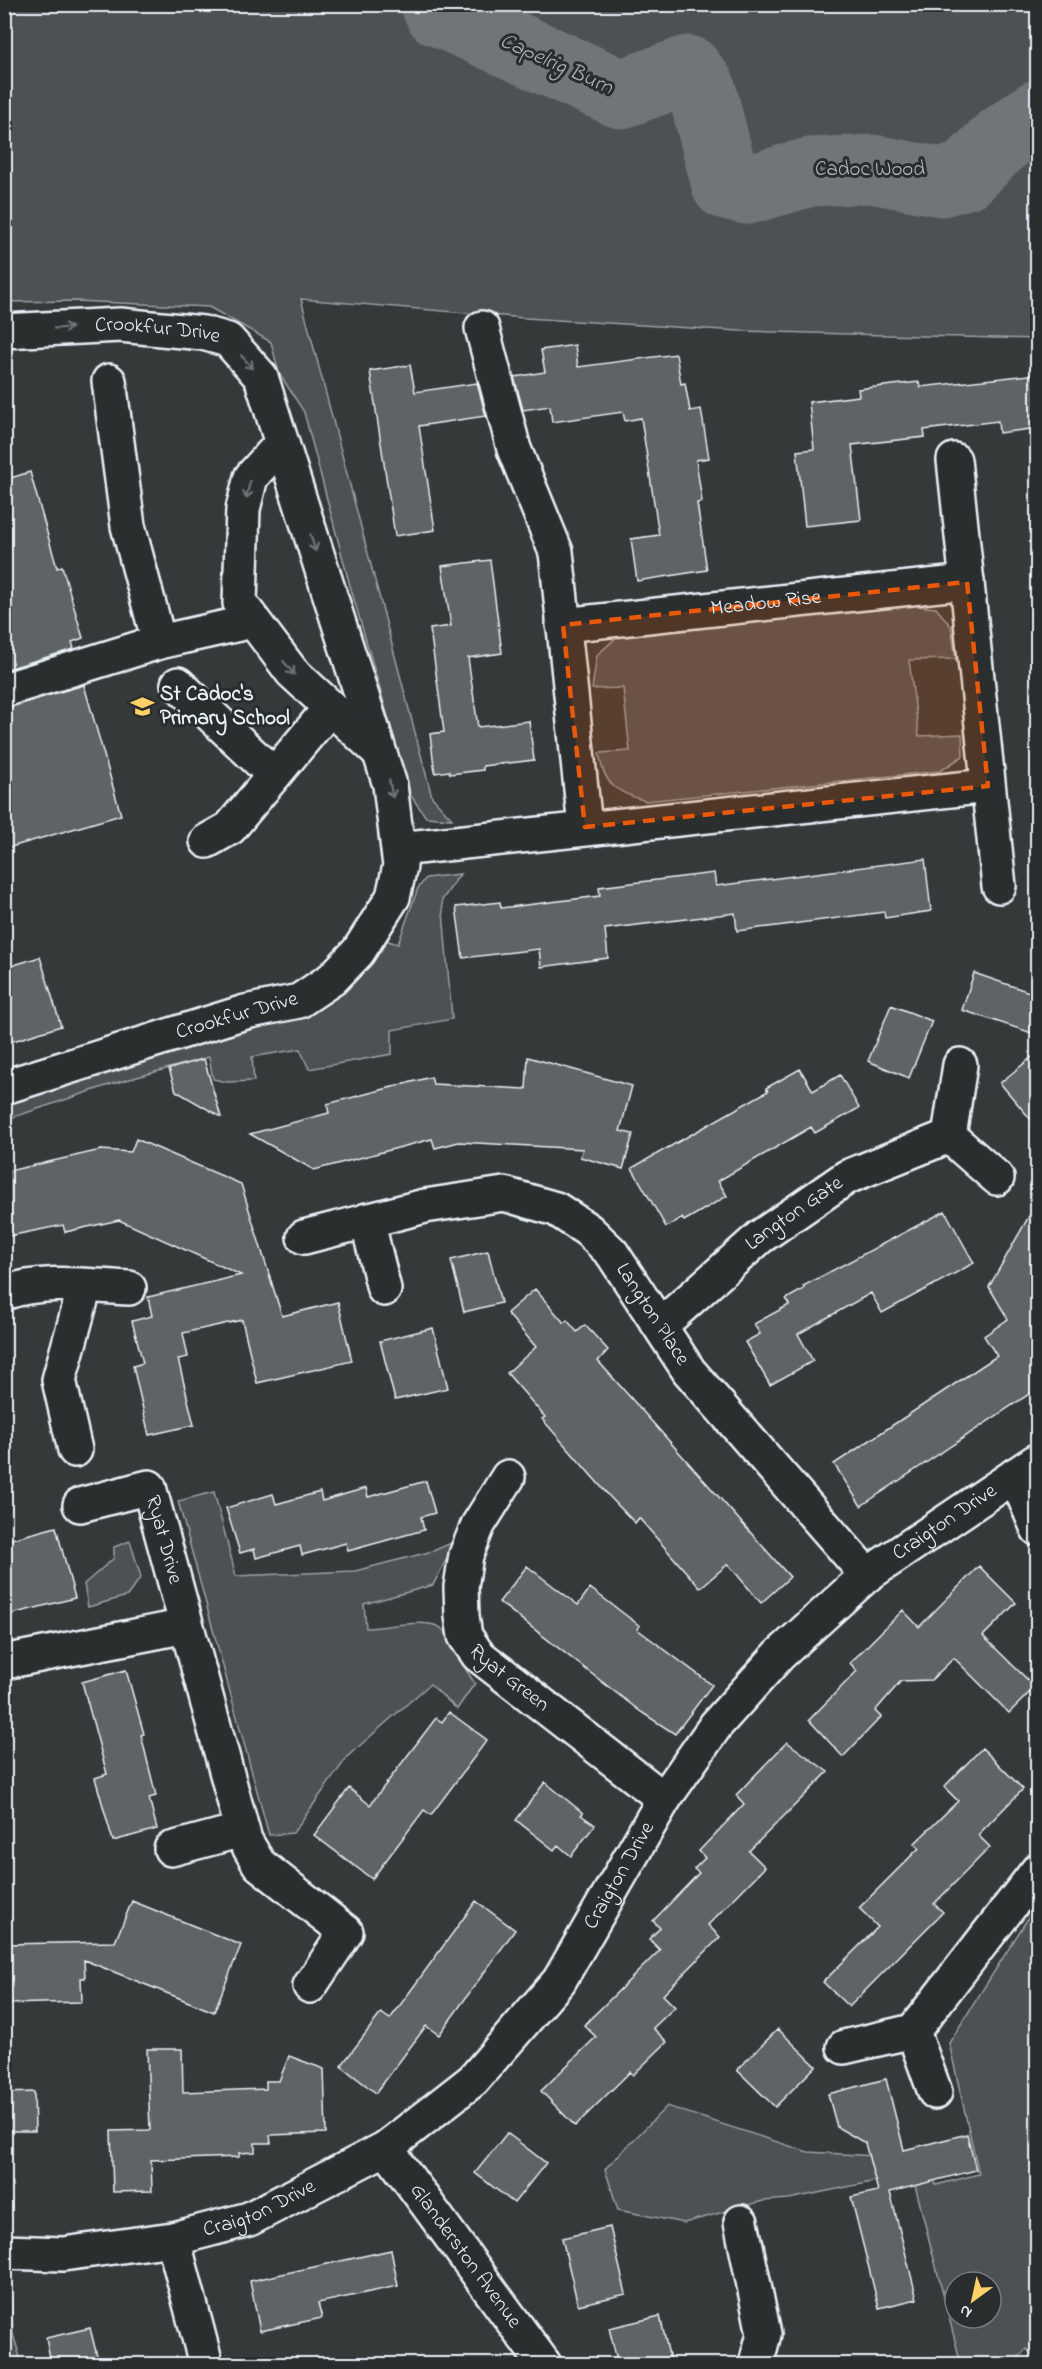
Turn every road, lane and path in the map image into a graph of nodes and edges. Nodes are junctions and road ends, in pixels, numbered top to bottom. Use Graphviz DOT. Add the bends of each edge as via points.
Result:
graph roads {
  1 [pos="482,328"];
  2 [pos="4,331"];
  3 [pos="109,381"];
  4 [pos="282,443"];
  5 [pos="954,460"];
  6 [pos="967,582"];
  7 [pos="253,621"];
  8 [pos="563,625"];
  9 [pos="159,642"];
  10 [pos="178,684"];
  11 [pos="4,690"];
  12 [pos="330,708"];
  13 [pos="380,754"];
  14 [pos="274,775"];
  15 [pos="988,786"];
  16 [pos="585,827"];
  17 [pos="207,842"];
  18 [pos="399,849"];
  19 [pos="999,885"];
  20 [pos="960,1065"];
  21 [pos="4,1087"];
  22 [pos="949,1136"];
  23 [pos="997,1178"];
  24 [pos="367,1220"];
  25 [pos="304,1237"];
  26 [pos="85,1286"];
  27 [pos="129,1288"];
  28 [pos="384,1290"];
  29 [pos="4,1293"];
  30 [pos="661,1325"];
  31 [pos="75,1450"];
  32 [pos="1026,1468"];
  33 [pos="508,1477"];
  34 [pos="80,1505"];
  35 [pos="1038,1529"];
  36 [pos="867,1575"];
  37 [pos="186,1626"];
  38 [pos="4,1662"];
  39 [pos="664,1799"];
  40 [pos="242,1830"];
  41 [pos="171,1849"];
  42 [pos="1038,1870"];
  43 [pos="310,1986"];
  44 [pos="913,2031"];
  45 [pos="844,2047"];
  46 [pos="935,2092"];
  47 [pos="386,2148"];
  48 [pos="741,2222"];
  49 [pos="173,2239"];
  50 [pos="4,2252"];
  51 [pos="206,2364"];
  52 [pos="544,2364"];
  53 [pos="756,2364"];
  1 -- 8 [label="street" via="514,449 555,552"];
  2 -- 4 [label="street, Crookfur Drive, one-way" via="120,325 203,333 228,340 261,377"];
  3 -- 9 [label="street" via="128,526"];
  4 -- 7 [label="street, Crookfur Drive, one-way" via="251,477 243,509 240,603"];
  4 -- 13 [label="street, Crookfur Drive, one-way"];
  5 -- 6 [label="street"];
  6 -- 8 [label="street, Meadow Rise"];
  6 -- 15 [label="street"];
  7 -- 9 [label="street"];
  7 -- 12 [label="street, Crookfur Drive, one-way" via="292,672"];
  8 -- 16 [label="street"];
  9 -- 11 [label="street"];
  10 -- 14 [label="street"];
  12 -- 13 [label="street, Crookfur Drive"];
  12 -- 14 [label="street"];
  13 -- 18 [label="street, Crookfur Drive, one-way" via="390,784"];
  14 -- 17 [label="street" via="230,828"];
  15 -- 16 [label="street"];
  15 -- 19 [label="street"];
  16 -- 18 [label="street"];
  18 -- 21 [label="street, Crookfur Drive" via="400,866 393,897 358,952 332,979 299,1001 245,1012"];
  20 -- 22 [label="street"];
  22 -- 23 [label="street"];
  22 -- 30 [label="street, Langton Gate" via="847,1177 760,1237"];
  24 -- 25 [label="street, Langton Place"];
  24 -- 28 [label="street"];
  24 -- 30 [label="street, Langton Place" via="424,1206 504,1194 556,1209 588,1230 612,1253"];
  26 -- 27 [label="street"];
  26 -- 29 [label="street" via="17,1288"];
  26 -- 31 [label="street" via="59,1380"];
  30 -- 36 [label="street, Langton Place" via="689,1371"];
  32 -- 35 [label="street"];
  32 -- 36 [label="street, Craigton Drive"];
  33 -- 39 [label="street, Ryat Green" via="478,1525 466,1555 461,1587 465,1636 478,1655"];
  34 -- 37 [label="street, Ryat Drive" via="148,1488"];
  36 -- 39 [label="street, Craigton Drive" via="779,1655 716,1725"];
  37 -- 38 [label="street"];
  37 -- 40 [label="street, Ryat Drive"];
  39 -- 47 [label="street, Craigton Drive" via="558,1981 473,2080"];
  40 -- 41 [label="street"];
  40 -- 43 [label="street, Ryat Drive" via="259,1864 346,1932"];
  42 -- 44 [label="street"];
  44 -- 45 [label="street"];
  44 -- 46 [label="street"];
  47 -- 49 [label="street, Craigton Drive" via="249,2219"];
  47 -- 52 [label="street, Glanderston Avenue"];
  48 -- 53 [label="street" via="764,2334"];
  49 -- 50 [label="street, Craigton Drive" via="63,2254"];
  49 -- 51 [label="street"];
}
